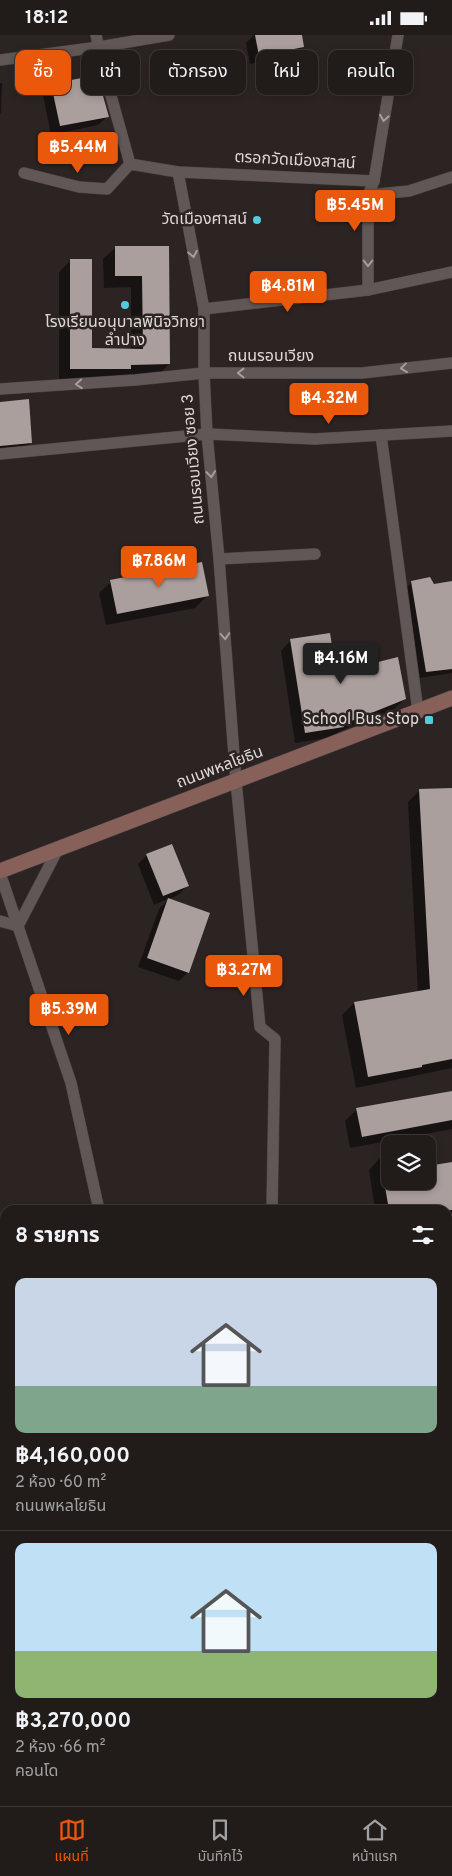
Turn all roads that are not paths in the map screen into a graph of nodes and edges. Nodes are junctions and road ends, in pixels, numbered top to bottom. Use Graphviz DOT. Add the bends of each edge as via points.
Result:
graph roads {
  1 [pos="96,35"];
  2 [pos="169,35"];
  3 [pos="398,35"];
  4 [pos="100,47"];
  5 [pos="0,60"];
  6 [pos="130,164"];
  7 [pos="178,172"];
  8 [pos="24,173"];
  9 [pos="452,177"];
  10 [pos="374,181"];
  11 [pos="368,195"];
  12 [pos="452,272"];
  13 [pos="368,290"];
  14 [pos="204,309"];
  15 [pos="452,363"];
  16 [pos="204,373"];
  17 [pos="0,389"];
  18 [pos="452,431"];
  19 [pos="207,434"];
  20 [pos="381,435"];
  21 [pos="0,454"];
  22 [pos="315,554"];
  23 [pos="219,559"];
  24 [pos="452,698"];
  25 [pos="418,711"];
  26 [pos="236,781"];
  27 [pos="58,849"];
  28 [pos="0,872"];
  29 [pos="0,921"];
  30 [pos="18,926"];
  31 [pos="99,1205"];
  32 [pos="272,1205"];
  1 -- 4 [label="street"];
  2 -- 4 [label="street"];
  3 -- 10 [label="street, ตรอกวัดเมืองสาสน์, one-way"];
  4 -- 5 [label="street"];
  4 -- 6 [label="street" via="102,67"];
  6 -- 7 [label="street, ตรอกวัดเมืองสาสน์"];
  6 -- 8 [label="street" via="107,189 79,187"];
  7 -- 10 [label="street, ตรอกวัดเมืองสาสน์"];
  7 -- 14 [label="street, ถนนรอบเวียง ซอย 3, one-way"];
  9 -- 11 [label="street" via="409,191"];
  10 -- 11 [label="street"];
  11 -- 13 [label="street, one-way"];
  12 -- 13 [label="street"];
  13 -- 14 [label="street"];
  14 -- 16 [label="street, ถนนรอบเวียง ซอย 3"];
  15 -- 16 [label="street, ถนนรอบเวียง, one-way" via="362,373"];
  16 -- 17 [label="street, ถนนรอบเวียง, one-way"];
  16 -- 19 [label="street, ถนนรอบเวียง ซอย 3"];
  18 -- 20 [label="street"];
  19 -- 20 [label="street" via="315,439"];
  19 -- 21 [label="street"];
  19 -- 23 [label="street, ถนนรอบเวียง ซอย 3, one-way"];
  20 -- 25 [label="street"];
  22 -- 23 [label="street"];
  23 -- 26 [label="street, ถนนรอบเวียง ซอย 3, one-way"];
  24 -- 25 [label="main road, ถนนพหลโยธิน"];
  25 -- 26 [label="main road, ถนนพหลโยธิน"];
  26 -- 27 [label="main road, ถนนพหลโยธิน"];
  26 -- 32 [label="street, ถนนรอบเวียง ซอย 3" via="260,1027 275,1039"];
  27 -- 28 [label="main road, ถนนพหลโยธิน"];
  27 -- 30 [label="street"];
  28 -- 30 [label="street"];
  29 -- 30 [label="street"];
  30 -- 31 [label="street" via="71,1083"];
}
